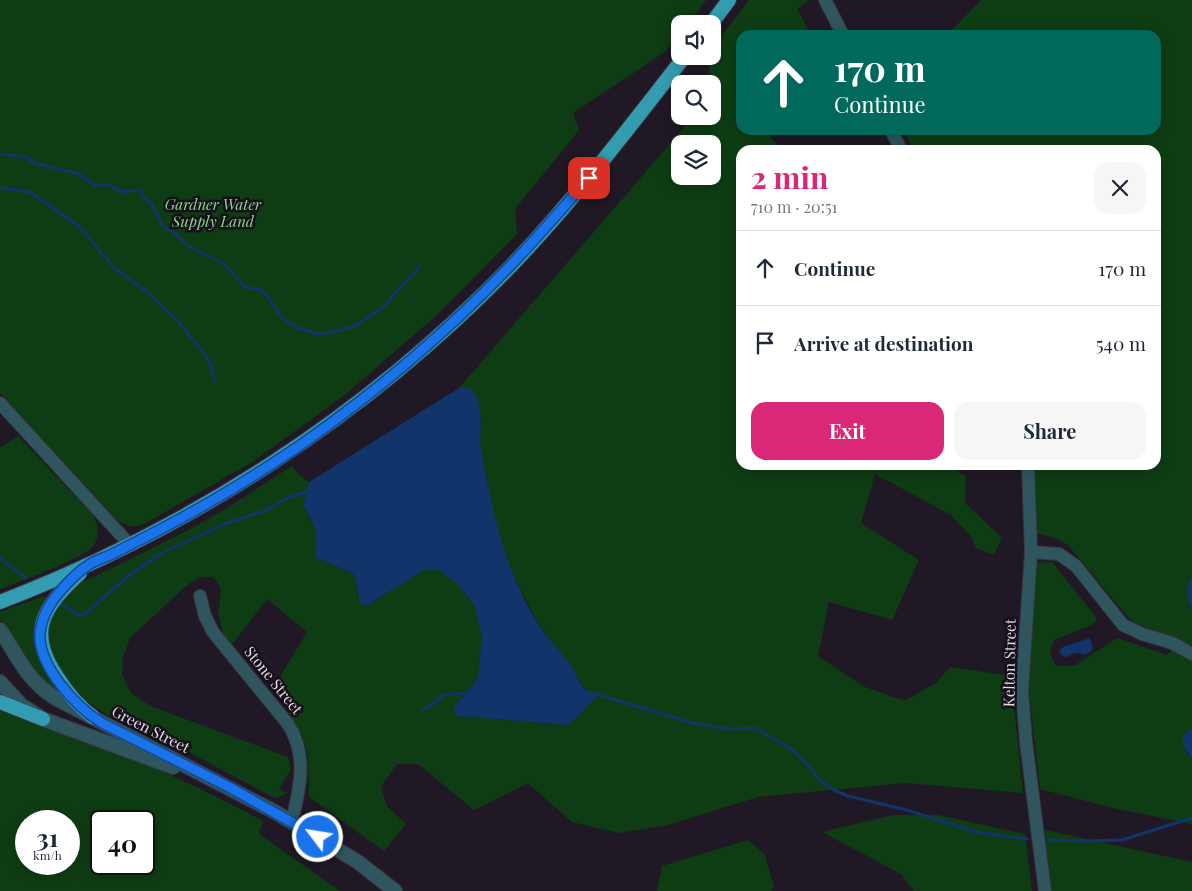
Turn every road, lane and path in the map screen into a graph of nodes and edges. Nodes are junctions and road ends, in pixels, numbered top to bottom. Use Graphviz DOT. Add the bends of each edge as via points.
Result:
graph roads {
  1 [pos="729,0"];
  2 [pos="825,0"];
  3 [pos="717,15"];
  4 [pos="840,30"];
  5 [pos="678,65"];
  6 [pos="0,403"];
  7 [pos="1028,470"];
  8 [pos="130,545"];
  9 [pos="1031,552"];
  10 [pos="87,566"];
  11 [pos="200,596"];
  12 [pos="0,602"];
  13 [pos="0,630"];
  14 [pos="1192,654"];
  15 [pos="0,682"];
  16 [pos="0,702"];
  17 [pos="94,718"];
  18 [pos="43,719"];
  19 [pos="258,802"];
  20 [pos="292,822"];
  21 [pos="395,891"];
  22 [pos="1045,891"];
  1 -- 3 [label="highway"];
  2 -- 4 [label="street"];
  5 -- 8 [label="highway" via="589,178 538,236 480,297 428,345 298,446 226,492"];
  6 -- 8 [label="street"];
  7 -- 9 [label="street, Kelton Street"];
  8 -- 10 [label="highway"];
  9 -- 14 [label="street" via="1059,554 1076,566 1123,624"];
  9 -- 22 [label="street, Kelton Street" via="1022,685"];
  10 -- 12 [label="highway"];
  10 -- 17 [label="highway" via="53,601 45,614 40,634 52,670 73,700"];
  11 -- 20 [label="street, Stone Street" via="213,632 296,738 301,754 301,773"];
  13 -- 17 [label="street, Green Street" via="36,684 62,703"];
  15 -- 18 [label="street, Green Street" via="20,705"];
  16 -- 18 [label="highway"];
  17 -- 19 [label="street, Green Street"];
  18 -- 19 [label="street, Green Street"];
  19 -- 20 [label="street, Green Street"];
  20 -- 21 [label="street, Green Street" via="358,862"];
}
